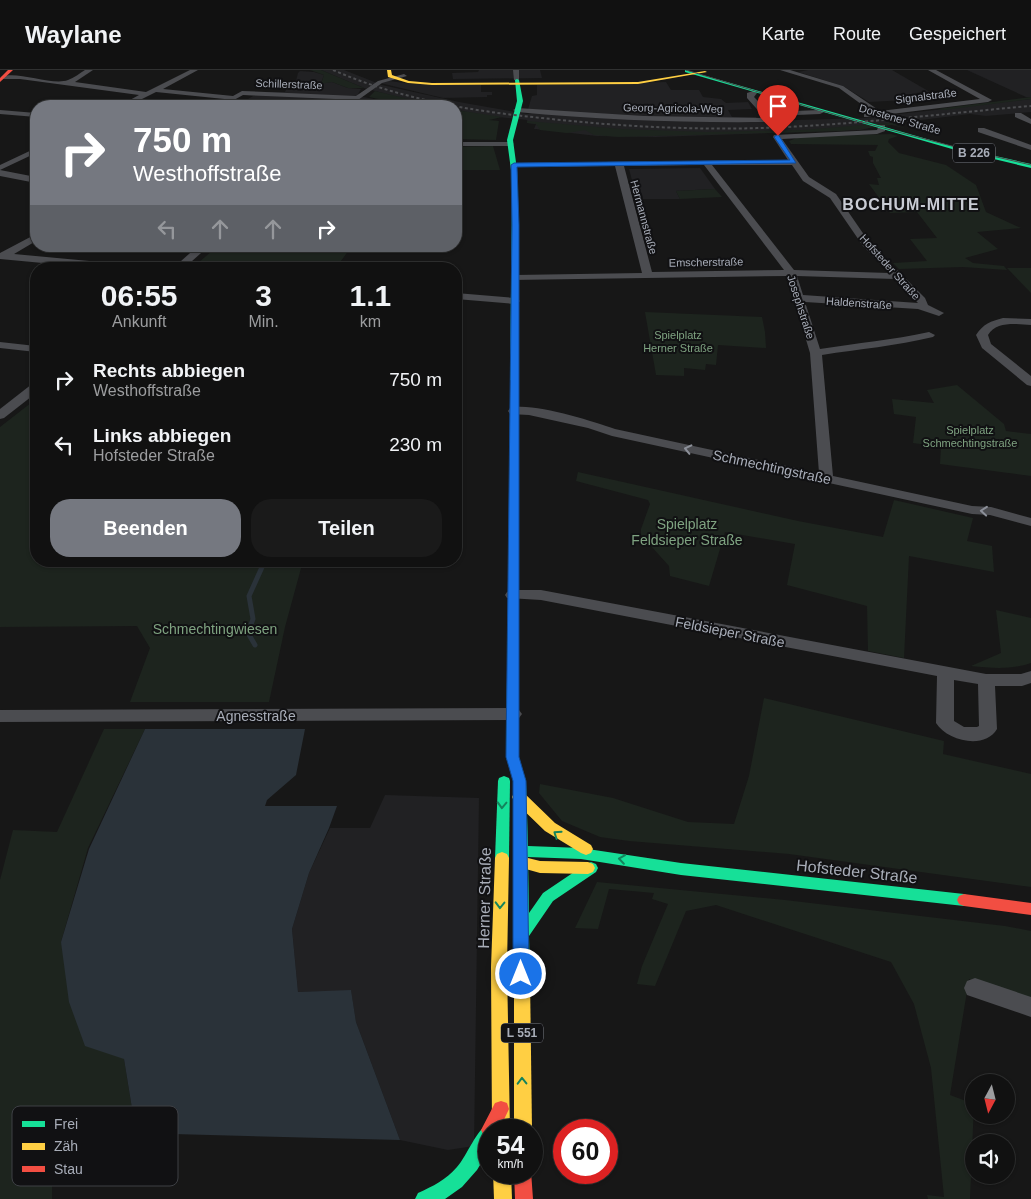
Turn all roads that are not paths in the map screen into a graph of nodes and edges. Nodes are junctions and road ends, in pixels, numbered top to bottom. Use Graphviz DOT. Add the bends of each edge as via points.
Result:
graph roads {
  1 [pos="90,70"];
  2 [pos="195,70"];
  3 [pos="783,70"];
  4 [pos="931,70"];
  5 [pos="689,71"];
  6 [pos="715,73"];
  7 [pos="396,74"];
  8 [pos="5,76"];
  9 [pos="518,81"];
  10 [pos="730,83"];
  11 [pos="67,84"];
  12 [pos="156,90"];
  13 [pos="752,93"];
  14 [pos="147,94"];
  15 [pos="135,100"];
  16 [pos="517,110"];
  17 [pos="0,112"];
  18 [pos="820,112"];
  19 [pos="30,114"];
  20 [pos="768,114"];
  21 [pos="880,114"];
  22 [pos="1031,114"];
  23 [pos="867,115"];
  24 [pos="850,118"];
  25 [pos="1031,122"];
  26 [pos="882,127"];
  27 [pos="981,130"];
  28 [pos="462,144"];
  29 [pos="510,144"];
  30 [pos="1031,148"];
  31 [pos="30,153"];
  32 [pos="794,162"];
  33 [pos="706,163"];
  34 [pos="619,164"];
  35 [pos="514,165"];
  36 [pos="1031,166"];
  37 [pos="0,168"];
  38 [pos="0,173"];
  39 [pos="30,179"];
  40 [pos="30,240"];
  41 [pos="197,252"];
  42 [pos="1,257"];
  43 [pos="60,262"];
  44 [pos="185,262"];
  45 [pos="791,273"];
  46 [pos="648,275"];
  47 [pos="897,276"];
  48 [pos="515,278"];
  49 [pos="462,297"];
  50 [pos="798,298"];
  51 [pos="515,301"];
  52 [pos="920,306"];
  53 [pos="939,313"];
  54 [pos="1031,322"];
  55 [pos="929,335"];
  56 [pos="0,344"];
  57 [pos="30,348"];
  58 [pos="816,353"];
  59 [pos="1031,382"];
  60 [pos="30,392"];
  61 [pos="514,411"];
  62 [pos="0,415"];
  63 [pos="826,479"];
  64 [pos="1031,522"];
  65 [pos="513,595"];
  66 [pos="946,674"];
  67 [pos="1031,677"];
  68 [pos="986,680"];
  69 [pos="513,714"];
  70 [pos="0,716"];
  71 [pos="512,757"];
  72 [pos="519,797"];
  73 [pos="501,856"];
  74 [pos="600,856"];
  75 [pos="520,857"];
  76 [pos="601,869"];
  77 [pos="679,869"];
  78 [pos="1031,910"];
  79 [pos="520,935"];
  80 [pos="975,988"];
  81 [pos="1031,1007"];
  82 [pos="501,1109"];
  83 [pos="496,1119"];
  84 [pos="501,1119"];
  85 [pos="522,1119"];
  86 [pos="478,1152"];
  87 [pos="502,1184"];
  88 [pos="523,1184"];
  89 [pos="424,1199"];
  90 [pos="503,1199"];
  91 [pos="524,1199"];
  1 -- 11 [label="street"];
  2 -- 12 [label="street"];
  3 -- 21 [label="street" via="840,87"];
  4 -- 21 [label="street, Signalstraße" via="988,100"];
  5 -- 6 [label="main road, B 226"];
  5 -- 9 [label="main road, B 226" via="641,79"];
  5 -- 9 [label="main road, B 226" via="646,82"];
  6 -- 10 [label="main road, Dorstener Straße / B 226"];
  7 -- 9 [label="main road, B 226" via="434,80"];
  7 -- 9 [label="main road, B 226" via="422,83"];
  7 -- 12 [label="street, Schillerstraße" via="358,98 242,93 234,98"];
  8 -- 11 [label="street"];
  9 -- 16 [label="main road, Herner Straße / L 551" via="520,101"];
  10 -- 13 [label="main road, Dorstener Straße / B 226"];
  10 -- 24 [label="main road, Dorstener Straße / B 226"];
  11 -- 14 [label="street"];
  12 -- 14 [label="street"];
  13 -- 18 [label="main road, Dorstener Straße / B 226"];
  13 -- 20 [label="street" via="751,98"];
  14 -- 15 [label="street"];
  16 -- 20 [label="street, Georg-Agricola-Weg" via="582,117 695,121 770,120"];
  16 -- 29 [label="main road, Herner Straße / L 551"];
  17 -- 19 [label="street"];
  18 -- 20 [label="street, Georg-Agricola-Weg"];
  18 -- 24 [label="main road, Dorstener Straße / B 226"];
  21 -- 23 [label="street, Signalstraße"];
  22 -- 25 [label="street" via="1018,115"];
  24 -- 26 [label="main road, Dorstener Straße / B 226"];
  26 -- 32 [label="street, Hofsteder Straße" via="881,131 869,133 778,136"];
  26 -- 36 [label="main road, Dorstener Straße / B 226"];
  27 -- 30 [label="street"];
  28 -- 29 [label="street"];
  29 -- 35 [label="main road, Herner Straße / L 551"];
  31 -- 37 [label="street"];
  32 -- 33 [label="street"];
  32 -- 47 [label="street, Hofsteder Straße" via="806,179 833,196 866,244"];
  33 -- 34 [label="street"];
  33 -- 45 [label="street, Josephstraße"];
  34 -- 35 [label="street"];
  34 -- 46 [label="street, Hermannstraße"];
  35 -- 48 [label="main road, Herner Straße / L 551"];
  38 -- 39 [label="street"];
  40 -- 42 [label="street"];
  41 -- 44 [label="street"];
  42 -- 43 [label="street"];
  45 -- 46 [label="street, Emscherstraße"];
  45 -- 47 [label="street, Emscherstraße"];
  45 -- 50 [label="street, Josephstraße"];
  46 -- 48 [label="street, Emscherstraße"];
  47 -- 52 [label="street, Hofsteder Straße" via="924,304"];
  48 -- 51 [label="main road, Herner Straße / L 551"];
  49 -- 51 [label="street"];
  50 -- 52 [label="street, Haldenstraße"];
  50 -- 58 [label="street, Josephstraße"];
  51 -- 61 [label="main road, Herner Straße / L 551"];
  52 -- 53 [label="street, Hofsteder Straße"];
  54 -- 59 [label="street" via="997,323 987,327 982,335 988,348"];
  55 -- 58 [label="street"];
  56 -- 57 [label="street"];
  58 -- 63 [label="street, Josephstraße"];
  60 -- 62 [label="street"];
  63 -- 61 [label="street, Schmechtingstraße, one-way" via="530,411"];
  61 -- 65 [label="main road, Herner Straße / L 551"];
  64 -- 63 [label="street, Schmechtingstraße, one-way" via="991,511 972,510"];
  65 -- 66 [label="street, Feldsieper Straße" via="541,595"];
  65 -- 69 [label="main road, Herner Straße / L 551"];
  66 -- 68 [label="street, Feldsieper Straße"];
  66 -- 68 [label="street" via="945,723 951,730 975,735 988,729"];
  67 -- 68 [label="street, Feldsieper Straße"];
  69 -- 70 [label="street, Agnesstraße"];
  69 -- 71 [label="main road, Herner Straße / L 551"];
  71 -- 72 [label="main road, Herner Straße / L 551" via="520,781"];
  71 -- 73 [label="main road, Herner Straße / L 551, one-way" via="503,782"];
  74 -- 72 [label="main road, Hofsteder Straße, one-way" via="563,838"];
  72 -- 75 [label="main road, Herner Straße / L 551"];
  73 -- 75 [label="main road"];
  73 -- 82 [label="main road, Herner Straße / L 551, one-way"];
  74 -- 75 [label="main road, Hofsteder Straße" via="539,849"];
  77 -- 74 [label="main road, Hofsteder Straße, one-way"];
  75 -- 76 [label="main road, Hofsteder Straße" via="540,866"];
  75 -- 79 [label="main road, Herner Straße / L 551"];
  76 -- 77 [label="main road, Hofsteder Straße" via="648,872"];
  76 -- 79 [label="main road" via="548,897"];
  77 -- 78 [label="main road, Hofsteder Straße" via="922,894"];
  85 -- 79 [label="main road, Herner Straße / L 551, one-way"];
  80 -- 81 [label="street"];
  82 -- 83 [label="main road"];
  82 -- 84 [label="main road, Herner Straße / L 551"];
  86 -- 89 [label="main road" via="459,1178 442,1192"];
  87 -- 90 [label="main road"];
  88 -- 91 [label="main road"];
}
